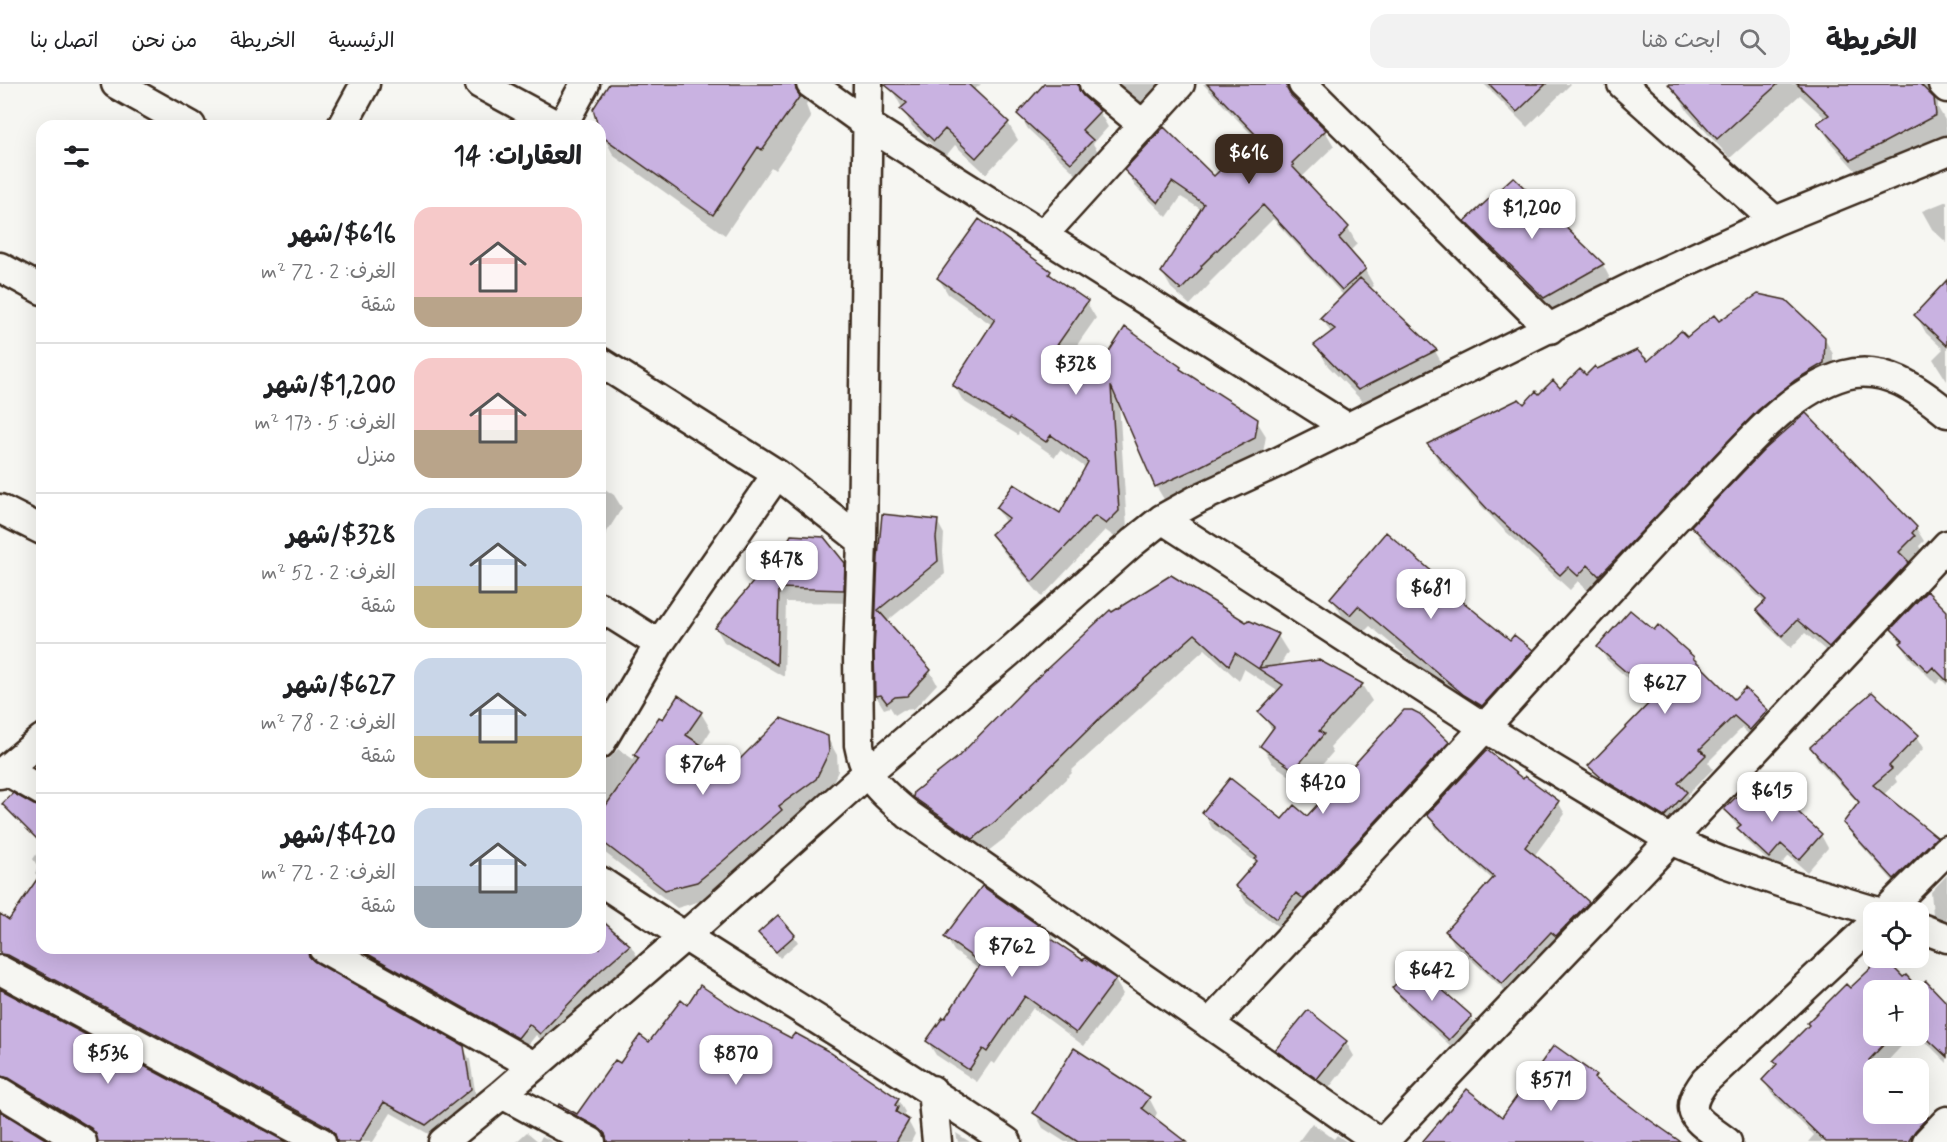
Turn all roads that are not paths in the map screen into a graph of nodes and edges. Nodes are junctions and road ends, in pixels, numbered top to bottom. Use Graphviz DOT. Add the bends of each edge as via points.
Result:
graph roads {
  1 [pos="116,84"];
  2 [pos="365,84"];
  3 [pos="480,84"];
  4 [pos="585,84"];
  5 [pos="811,84"];
  6 [pos="868,84"];
  7 [pos="1094,84"];
  8 [pos="1180,84"];
  9 [pos="1303,84"];
  10 [pos="1622,84"];
  11 [pos="1943,84"];
  12 [pos="1947,88"];
  13 [pos="180,120"];
  14 [pos="345,120"];
  15 [pos="549,120"];
  16 [pos="564,120"];
  17 [pos="868,125"];
  18 [pos="1143,125"];
  19 [pos="1947,151"];
  20 [pos="1775,221"];
  21 [pos="1043,235"];
  22 [pos="0,267"];
  23 [pos="36,287"];
  24 [pos="1550,329"];
  25 [pos="606,366"];
  26 [pos="1947,413"];
  27 [pos="1348,428"];
  28 [pos="777,474"];
  29 [pos="0,509"];
  30 [pos="1162,519"];
  31 [pos="36,527"];
  32 [pos="862,541"];
  33 [pos="1947,545"];
  34 [pos="606,612"];
  35 [pos="659,644"];
  36 [pos="1485,728"];
  37 [pos="606,734"];
  38 [pos="36,744"];
  39 [pos="3,772"];
  40 [pos="867,773"];
  41 [pos="36,788"];
  42 [pos="1671,840"];
  43 [pos="1947,850"];
  44 [pos="606,885"];
  45 [pos="1895,902"];
  46 [pos="1863,907"];
  47 [pos="1929,931"];
  48 [pos="1863,933"];
  49 [pos="684,937"];
  50 [pos="1947,938"];
  51 [pos="334,954"];
  52 [pos="0,969"];
  53 [pos="1209,1024"];
  54 [pos="534,1066"];
  55 [pos="932,1090"];
  56 [pos="0,1092"];
  57 [pos="502,1094"];
  58 [pos="1947,1121"];
  59 [pos="82,1142"];
  60 [pos="321,1142"];
  61 [pos="443,1142"];
  62 [pos="591,1142"];
  63 [pos="937,1142"];
  64 [pos="1007,1142"];
  65 [pos="1381,1142"];
  66 [pos="1726,1142"];
  67 [pos="1927,1142"];
  1 -- 13 [label="street"];
  2 -- 14 [label="street"];
  3 -- 15 [label="street"];
  4 -- 16 [label="street"];
  5 -- 17 [label="street"];
  6 -- 17 [label="street"];
  7 -- 18 [label="street"];
  8 -- 18 [label="street"];
  9 -- 24 [label="street"];
  10 -- 20 [label="street"];
  11 -- 12 [label="street"];
  17 -- 21 [label="street"];
  17 -- 32 [label="street"];
  18 -- 21 [label="street"];
  19 -- 20 [label="street"];
  20 -- 24 [label="street"];
  21 -- 27 [label="street"];
  22 -- 23 [label="street"];
  24 -- 27 [label="street"];
  25 -- 28 [label="street"];
  26 -- 36 [label="street" via="1925,394 1896,378 1869,373 1847,375 1812,389 1777,415 1650,544"];
  27 -- 30 [label="street"];
  28 -- 32 [label="street"];
  28 -- 35 [label="street"];
  29 -- 31 [label="street"];
  30 -- 36 [label="street"];
  30 -- 40 [label="street"];
  32 -- 40 [label="street" via="859,745"];
  33 -- 42 [label="street"];
  34 -- 35 [label="street"];
  35 -- 37 [label="street"];
  36 -- 42 [label="street"];
  36 -- 53 [label="street"];
  38 -- 39 [label="street"];
  39 -- 41 [label="street"];
  40 -- 49 [label="street"];
  40 -- 53 [label="street" via="909,815"];
  42 -- 46 [label="street" via="1743,870"];
  42 -- 65 [label="street"];
  43 -- 45 [label="street"];
  44 -- 49 [label="street"];
  47 -- 50 [label="street"];
  48 -- 66 [label="street" via="1695,1095 1692,1107 1696,1118"];
  49 -- 54 [label="street"];
  49 -- 55 [label="street"];
  51 -- 54 [label="street"];
  52 -- 60 [label="street"];
  53 -- 65 [label="street"];
  54 -- 57 [label="street"];
  55 -- 63 [label="street"];
  55 -- 64 [label="street"];
  56 -- 59 [label="street"];
  57 -- 61 [label="street"];
  57 -- 62 [label="street"];
  58 -- 67 [label="street"];
}
